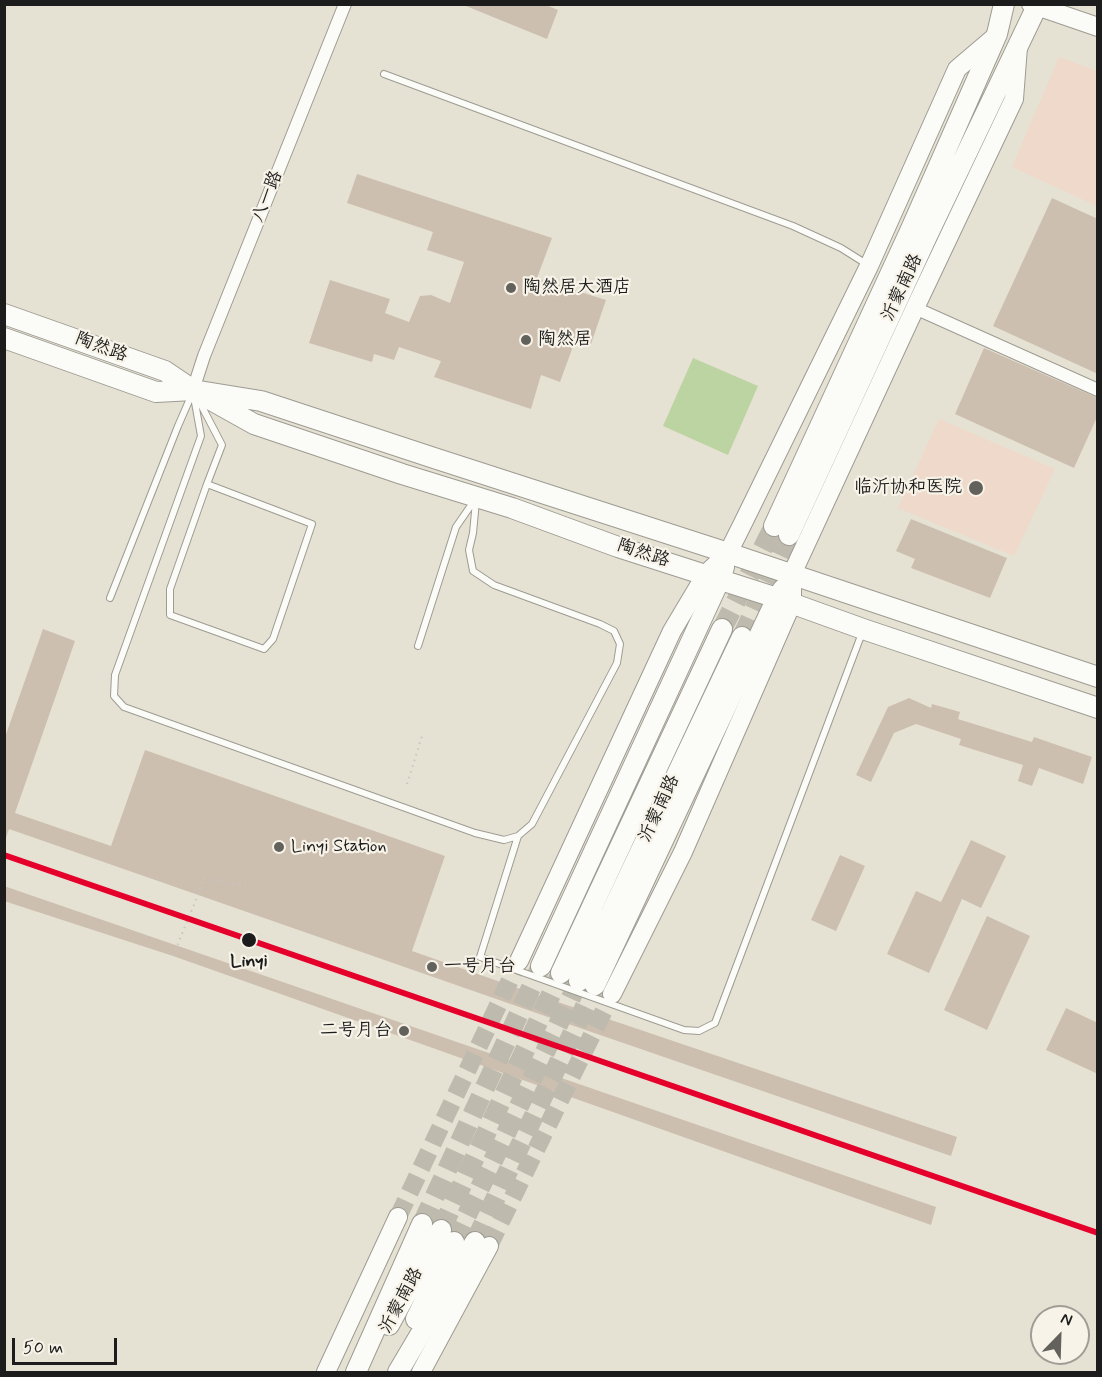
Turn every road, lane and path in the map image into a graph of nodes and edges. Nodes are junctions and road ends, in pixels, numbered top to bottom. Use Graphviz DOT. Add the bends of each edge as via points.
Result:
graph roads {
  1 [pos="345,4"];
  2 [pos="1004,4"];
  3 [pos="1036,5"];
  4 [pos="1098,27"];
  5 [pos="997,34"];
  6 [pos="1019,43"];
  7 [pos="384,74"];
  8 [pos="869,266"];
  9 [pos="915,308"];
  10 [pos="4,314"];
  11 [pos="4,338"];
  12 [pos="193,390"];
  13 [pos="1098,390"];
  14 [pos="207,484"];
  15 [pos="476,498"];
  16 [pos="728,553"];
  17 [pos="792,574"];
  18 [pos="713,577"];
  19 [pos="110,598"];
  20 [pos="784,601"];
  21 [pos="722,629"];
  22 [pos="863,629"];
  23 [pos="742,637"];
  24 [pos="418,646"];
  25 [pos="1098,676"];
  26 [pos="1098,708"];
  27 [pos="423,733"];
  28 [pos="407,784"];
  29 [pos="518,836"];
  30 [pos="247,886"];
  31 [pos="172,956"];
  32 [pos="519,961"];
  33 [pos="541,966"];
  34 [pos="587,983"];
  35 [pos="398,1216"];
  36 [pos="422,1224"];
  37 [pos="482,1244"];
  38 [pos="326,1372"];
  39 [pos="356,1372"];
  40 [pos="364,1372"];
  41 [pos="390,1372"];
  42 [pos="398,1372"];
  43 [pos="421,1372"];
  1 -- 12 [label="street, 八一路"];
  2 -- 5 [label="main road, 沂蒙南路"];
  3 -- 4 [label="street"];
  3 -- 6 [label="main road, 沂蒙南路"];
  5 -- 6 [label="main road, 沂蒙南路" via="782,530"];
  5 -- 8 [label="street" via="957,69"];
  6 -- 9 [label="street" via="1014,99"];
  7 -- 8 [label="lane" via="793,226"];
  8 -- 16 [label="street"];
  9 -- 13 [label="street"];
  9 -- 17 [label="street"];
  10 -- 12 [label="main road, 陶然路" via="165,371"];
  11 -- 12 [label="main road, 陶然路" via="156,392"];
  12 -- 14 [label="lane" via="222,445"];
  12 -- 15 [label="main road, 陶然路" via="254,424"];
  12 -- 16 [label="main road, 陶然路" via="261,401"];
  12 -- 19 [label="lane"];
  12 -- 29 [label="lane" via="201,436 115,675 114,696 124,707 475,832 504,840"];
  14 -- 14 [label="lane" via="170,590 170,615 264,649 273,639 312,524"];
  15 -- 18 [label="main road, 陶然路"];
  15 -- 24 [label="lane" via="456,527"];
  15 -- 29 [label="lane" via="469,550 473,571 494,585 600,624 614,632 620,644 617,663 532,824"];
  16 -- 17 [label="main road, 陶然路"];
  16 -- 18 [label="main road"];
  17 -- 20 [label="main road"];
  17 -- 25 [label="main road, 陶然路"];
  18 -- 20 [label="main road, 陶然路"];
  18 -- 32 [label="street" via="672,631"];
  18 -- 33 [label="main road"];
  20 -- 22 [label="main road, 陶然路"];
  20 -- 34 [label="main road"];
  21 -- 34 [label="main road, 沂蒙南路"];
  22 -- 26 [label="main road, 陶然路"];
  22 -- 29 [label="lane" via="715,1023 699,1031 684,1030 480,957"];
  23 -- 34 [label="main road, 沂蒙南路"];
  27 -- 28 [label="path"];
  30 -- 31 [label="path" via="203,878"];
  35 -- 38 [label="street"];
  36 -- 39 [label="main road"];
  37 -- 42 [label="main road"];
  37 -- 43 [label="street"];
  40 -- 41 [label="main road, 沂蒙南路" via="448,1236"];
}
